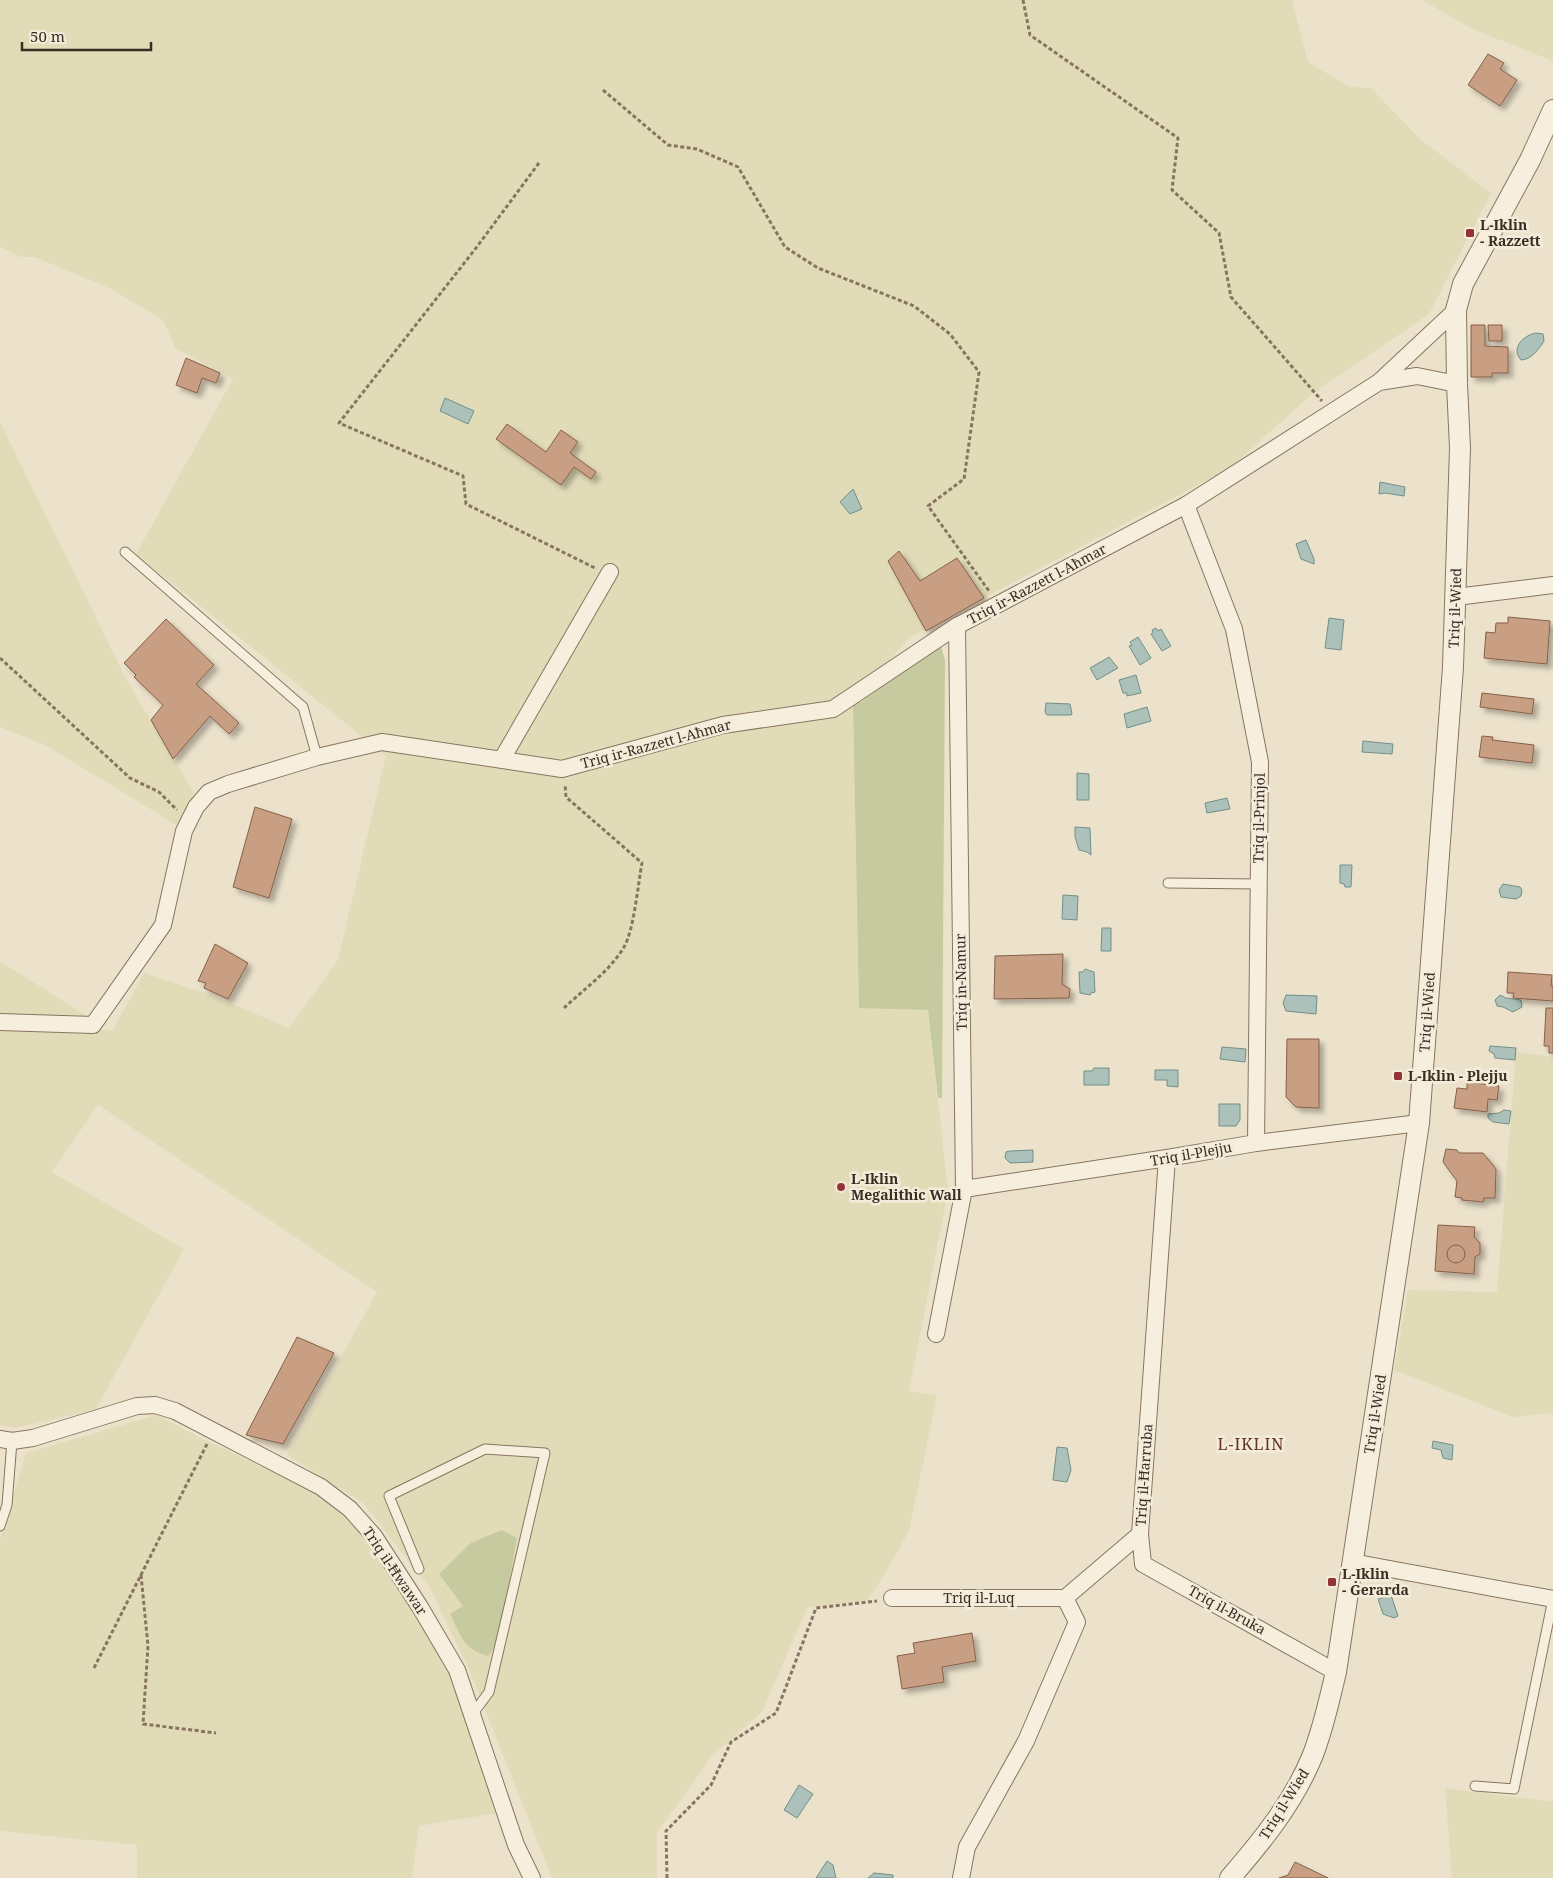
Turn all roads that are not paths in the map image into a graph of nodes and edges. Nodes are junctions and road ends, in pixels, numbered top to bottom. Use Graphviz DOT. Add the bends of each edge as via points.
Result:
graph roads {
  1 [pos="1553,110"];
  2 [pos="1553,135"];
  3 [pos="1530,160"];
  4 [pos="1456,310"];
  5 [pos="1379,382"];
  6 [pos="1456,384"];
  7 [pos="1186,505"];
  8 [pos="125,552"];
  9 [pos="610,572"];
  10 [pos="1553,585"];
  11 [pos="1456,597"];
  12 [pos="957,626"];
  13 [pos="317,757"];
  14 [pos="502,759"];
  15 [pos="1168,882"];
  16 [pos="1259,884"];
  17 [pos="0,1022"];
  18 [pos="1419,1122"];
  19 [pos="1256,1142"];
  20 [pos="1167,1158"];
  21 [pos="964,1188"];
  22 [pos="936,1334"];
  23 [pos="6,1440"];
  24 [pos="0,1526"];
  25 [pos="1140,1534"];
  26 [pos="1352,1562"];
  27 [pos="419,1569"];
  28 [pos="892,1598"];
  29 [pos="1065,1598"];
  30 [pos="1553,1599"];
  31 [pos="1336,1672"];
  32 [pos="472,1715"];
  33 [pos="1475,1786"];
  34 [pos="532,1878"];
  35 [pos="961,1878"];
  36 [pos="1230,1878"];
  1 -- 3 [label="street, Triq il-Wied"];
  2 -- 3 [label="street, Triq il-Wied"];
  3 -- 4 [label="street, Triq il-Wied" via="1464,284"];
  4 -- 5 [label="street, Triq ir-Razzett l-Aħmar"];
  4 -- 6 [label="street, Triq il-Wied"];
  5 -- 6 [label="street, Triq ir-Razzett l-Aħmar" via="1417,376"];
  5 -- 7 [label="street, Triq ir-Razzett l-Aħmar"];
  6 -- 11 [label="street, Triq il-Wied" via="1460,448"];
  7 -- 12 [label="street, Triq ir-Razzett l-Aħmar"];
  7 -- 16 [label="street, Triq il-Prinjol" via="1234,629 1260,762"];
  8 -- 13 [label="lane" via="303,707"];
  9 -- 14 [label="street"];
  10 -- 11 [label="street"];
  11 -- 18 [label="street, Triq il-Wied"];
  12 -- 14 [label="street, Triq ir-Razzett l-Aħmar" via="833,708 723,725 562,769"];
  12 -- 21 [label="street, Triq in-Namur"];
  13 -- 14 [label="street, Triq ir-Razzett l-Aħmar" via="382,742"];
  13 -- 17 [label="street, Triq ir-Razzett l-Aħmar" via="228,784 209,792 196,807 184,831 163,925 93,1024"];
  15 -- 16 [label="lane"];
  16 -- 19 [label="street, Triq il-Prinjol"];
  18 -- 19 [label="street, Triq il-Plejju"];
  18 -- 26 [label="street, Triq il-Wied"];
  19 -- 20 [label="street, Triq il-Plejju"];
  20 -- 21 [label="street, Triq il-Plejju"];
  20 -- 25 [label="street, Triq il-Ħarruba"];
  21 -- 22 [label="street, Triq in-Namur"];
  23 -- 24 [label="lane" via="7,1505"];
  23 -- 32 [label="street, Triq il-Ħwawar" via="33,1438 137,1406 155,1405 175,1411 322,1487 350,1509 374,1536 457,1670"];
  25 -- 29 [label="street, Triq il-Ħarruba"];
  25 -- 31 [label="street, Triq il-Bruka" via="1143,1564"];
  26 -- 30 [label="street"];
  26 -- 31 [label="street, Triq il-Wied"];
  27 -- 32 [label="lane" via="389,1496 484,1449 545,1453 489,1692"];
  28 -- 29 [label="street, Triq il-Luq"];
  29 -- 35 [label="street" via="1077,1622 1026,1741 967,1847"];
  30 -- 33 [label="lane" via="1514,1789"];
  31 -- 36 [label="street, Triq il-Wied" via="1321,1732 1292,1796 1267,1835"];
  32 -- 34 [label="street, Triq il-Ħwawar" via="516,1845"];
}
